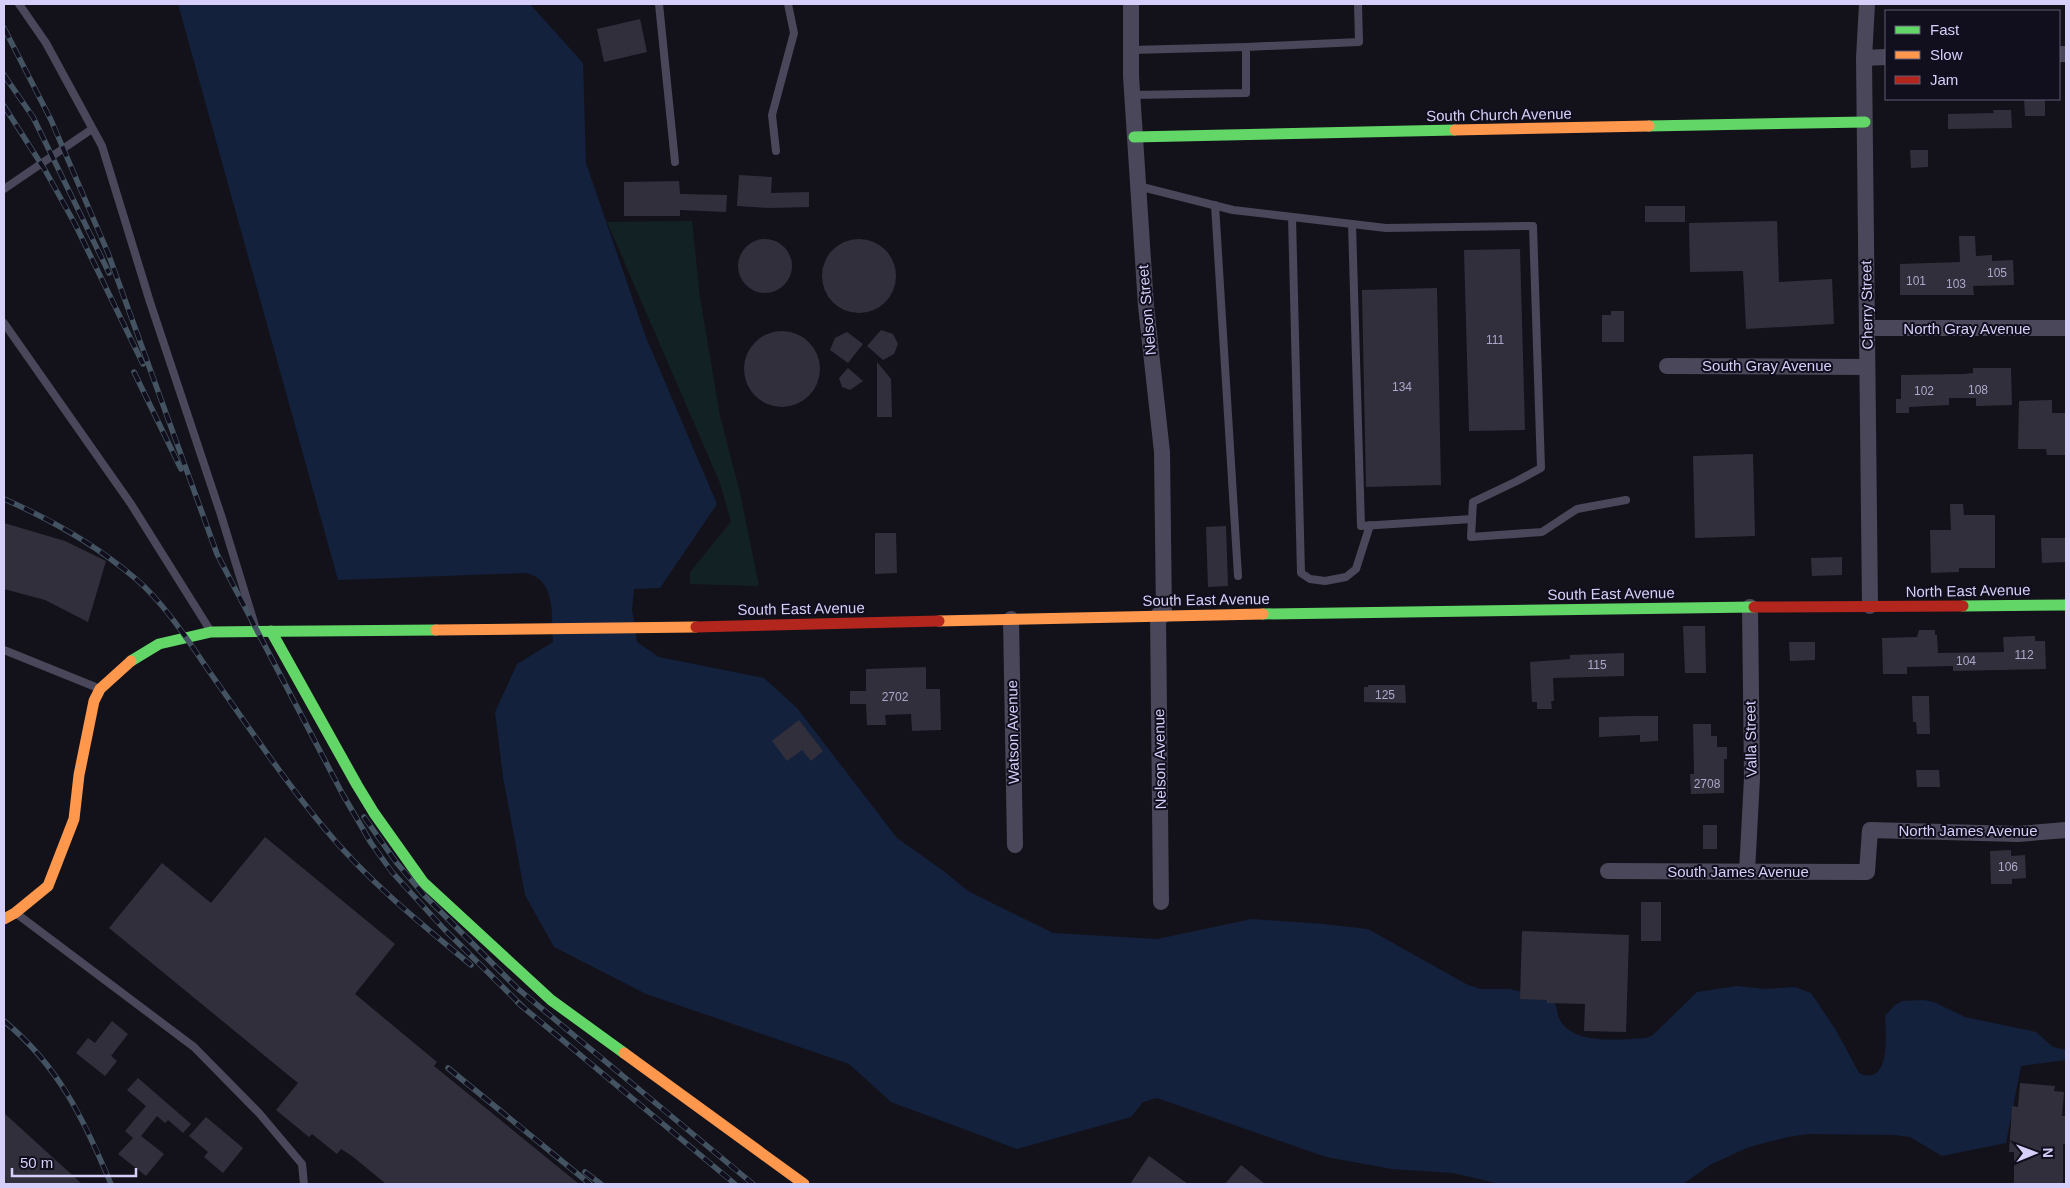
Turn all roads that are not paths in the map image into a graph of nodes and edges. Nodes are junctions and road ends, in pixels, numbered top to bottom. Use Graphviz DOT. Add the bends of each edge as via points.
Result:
graph roads {
  1 [pos="20,4"];
  2 [pos="659,4"];
  3 [pos="788,4"];
  4 [pos="1130,4"];
  5 [pos="1358,4"];
  6 [pos="1867,4"];
  7 [pos="1246,47"];
  8 [pos="1131,50"];
  9 [pos="1885,57"];
  10 [pos="1864,58"];
  11 [pos="1132,95"];
  12 [pos="1865,122"];
  13 [pos="92,128"];
  14 [pos="1134,137"];
  15 [pos="776,151"];
  16 [pos="675,162"];
  17 [pos="1138,186"];
  18 [pos="4,190"];
  19 [pos="1215,205"];
  20 [pos="1292,217"];
  21 [pos="1352,224"];
  22 [pos="4,323"];
  23 [pos="1868,328"];
  24 [pos="2066,328"];
  25 [pos="1666,366"];
  26 [pos="1868,367"];
  27 [pos="1626,500"];
  28 [pos="1472,519"];
  29 [pos="1370,525"];
  30 [pos="1238,576"];
  31 [pos="2066,605"];
  32 [pos="1870,606"];
  33 [pos="1750,607"];
  34 [pos="1161,615"];
  35 [pos="1011,620"];
  36 [pos="256,631"];
  37 [pos="271,631"];
  38 [pos="212,632"];
  39 [pos="4,650"];
  40 [pos="100,688"];
  41 [pos="2066,830"];
  42 [pos="1015,845"];
  43 [pos="1608,871"];
  44 [pos="1748,872"];
  45 [pos="1867,872"];
  46 [pos="1161,902"];
  47 [pos="16,913"];
  48 [pos="4,920"];
  49 [pos="304,1184"];
  50 [pos="804,1184"];
  1 -- 13 [label="lane" via="46,43"];
  2 -- 16 [label="lane"];
  3 -- 15 [label="lane" via="794,33 772,115"];
  4 -- 8 [label="street, Nelson Street"];
  5 -- 7 [label="lane" via="1358,42"];
  6 -- 10 [label="street, Cherry Street"];
  7 -- 8 [label="lane"];
  7 -- 11 [label="lane" via="1246,93"];
  8 -- 11 [label="street, Nelson Street"];
  9 -- 10 [label="street"];
  10 -- 12 [label="street, Cherry Street"];
  11 -- 14 [label="street, Nelson Street"];
  12 -- 14 [label="street, South Church Avenue"];
  12 -- 23 [label="street, Cherry Street"];
  13 -- 18 [label="lane"];
  13 -- 36 [label="lane" via="102,146 150,302 222,515"];
  14 -- 17 [label="street, Nelson Street"];
  17 -- 19 [label="lane"];
  17 -- 34 [label="street, Nelson Street" via="1146,306 1162,452"];
  19 -- 20 [label="lane"];
  19 -- 30 [label="lane"];
  20 -- 21 [label="lane"];
  20 -- 29 [label="lane" via="1301,573 1310,579 1326,581 1346,577 1356,569"];
  21 -- 28 [label="lane" via="1386,228 1532,226 1541,468 1473,502"];
  21 -- 29 [label="lane" via="1361,526"];
  22 -- 38 [label="lane" via="131,504"];
  23 -- 24 [label="street, North Gray Avenue"];
  23 -- 26 [label="street, Cherry Street"];
  25 -- 26 [label="street, South Gray Avenue"];
  26 -- 32 [label="street, Cherry Street"];
  27 -- 28 [label="lane" via="1577,509 1542,532 1471,537"];
  28 -- 29 [label="lane"];
  31 -- 32 [label="street, North East Avenue"];
  32 -- 33 [label="street, South East Avenue"];
  33 -- 34 [label="street, South East Avenue"];
  33 -- 44 [label="street, Valla Street" via="1752,778"];
  34 -- 35 [label="street, South East Avenue"];
  34 -- 46 [label="street, Nelson Avenue"];
  35 -- 37 [label="street, South East Avenue" via="660,628"];
  35 -- 42 [label="street, Watson Avenue"];
  36 -- 37 [label="street, South East Avenue"];
  36 -- 38 [label="street, South East Avenue"];
  37 -- 50 [label="street" via="357,785 423,882 551,1000"];
  38 -- 40 [label="street, South East Avenue" via="159,644 135,657"];
  39 -- 40 [label="lane"];
  40 -- 47 [label="street" via="94,701 78,775 74,819 48,886"];
  41 -- 45 [label="street, North James Avenue" via="2018,834 1870,830"];
  43 -- 44 [label="street, South James Avenue"];
  44 -- 45 [label="street, South James Avenue"];
  47 -- 48 [label="street"];
  47 -- 49 [label="lane" via="194,1047 259,1113 302,1164"];
}
